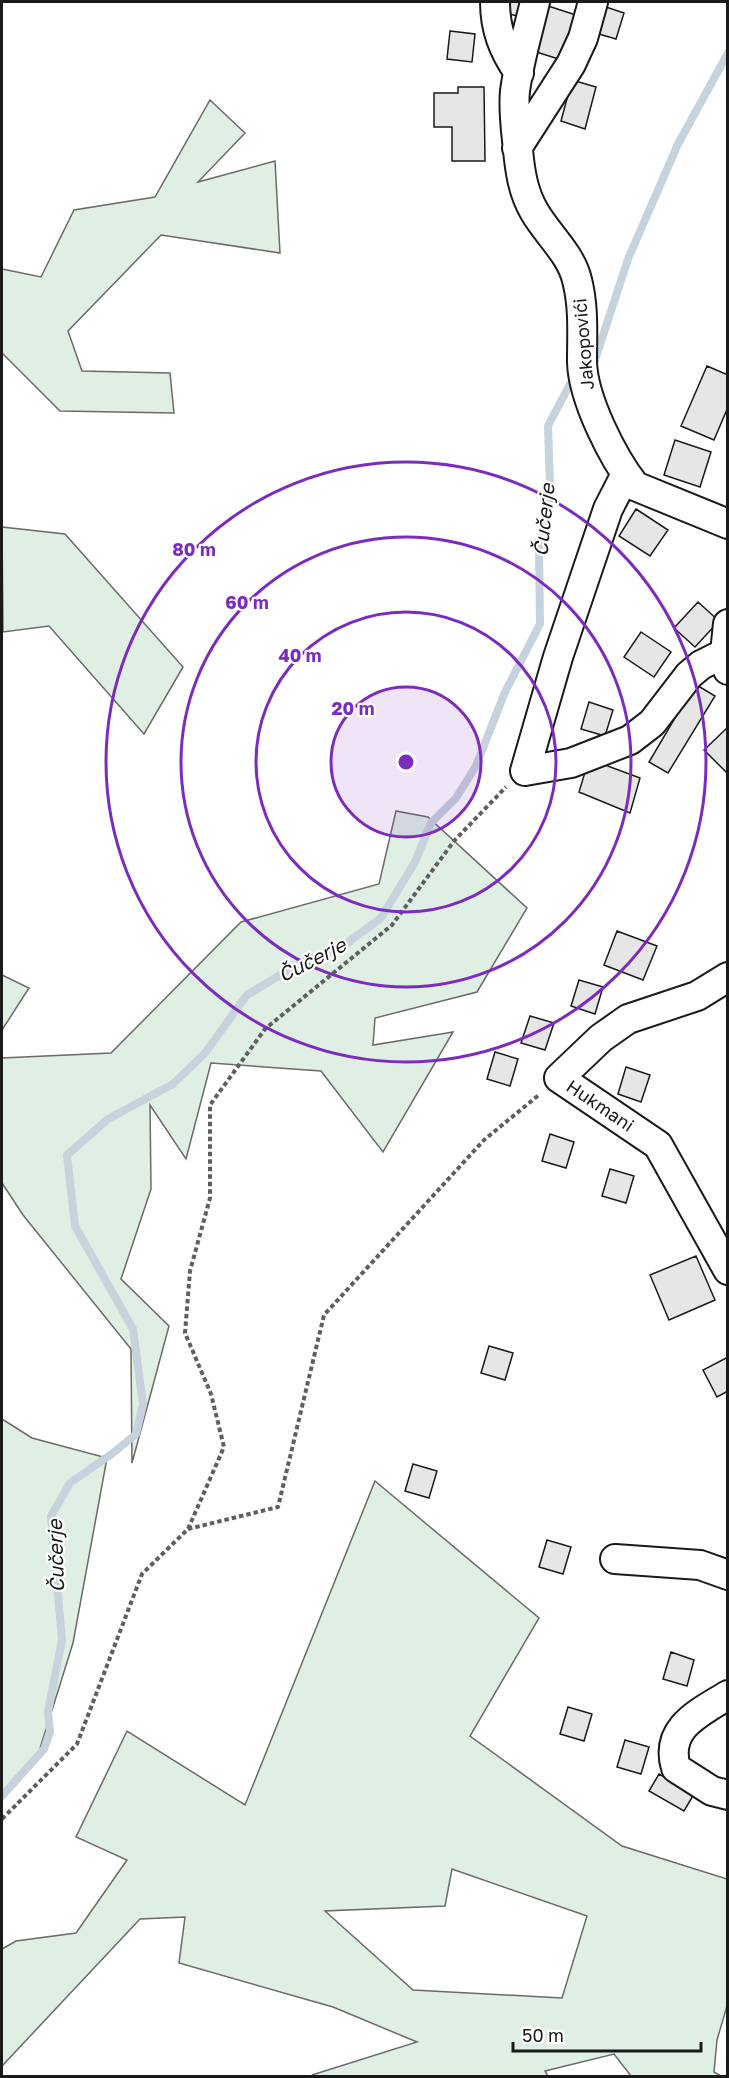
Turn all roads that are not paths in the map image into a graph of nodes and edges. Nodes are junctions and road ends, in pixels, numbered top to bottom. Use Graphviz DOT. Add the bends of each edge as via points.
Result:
graph roads {
  1 [pos="495,2"];
  2 [pos="535,2"];
  3 [pos="593,2"];
  4 [pos="519,73"];
  5 [pos="517,148"];
  6 [pos="626,474"];
  7 [pos="728,524"];
  8 [pos="728,624"];
  9 [pos="726,661"];
  10 [pos="728,977"];
  11 [pos="728,1270"];
  12 [pos="615,1559"];
  13 [pos="728,1575"];
  14 [pos="728,1695"];
  15 [pos="728,1795"];
  1 -- 4 [label="street" via="497,33"];
  2 -- 4 [label="street, Jakopovići"];
  3 -- 5 [label="street" via="571,64"];
  4 -- 5 [label="street, Jakopovići" via="514,117"];
  5 -- 6 [label="street, Jakopovići" via="520,177 530,204 577,278 582,305 584,374 592,405"];
  6 -- 7 [label="street, Jakopovići" via="635,486 651,494"];
  6 -- 9 [label="street" via="608,509 525,771 571,763 630,740 652,723 700,665"];
  8 -- 9 [label="street"];
  10 -- 11 [label="street, Hukmani" via="697,996 628,1019 601,1038 559,1078 658,1146"];
  12 -- 13 [label="street" via="700,1565"];
  14 -- 15 [label="street" via="688,1720 677,1735 672,1756 676,1768 712,1791"];
}
